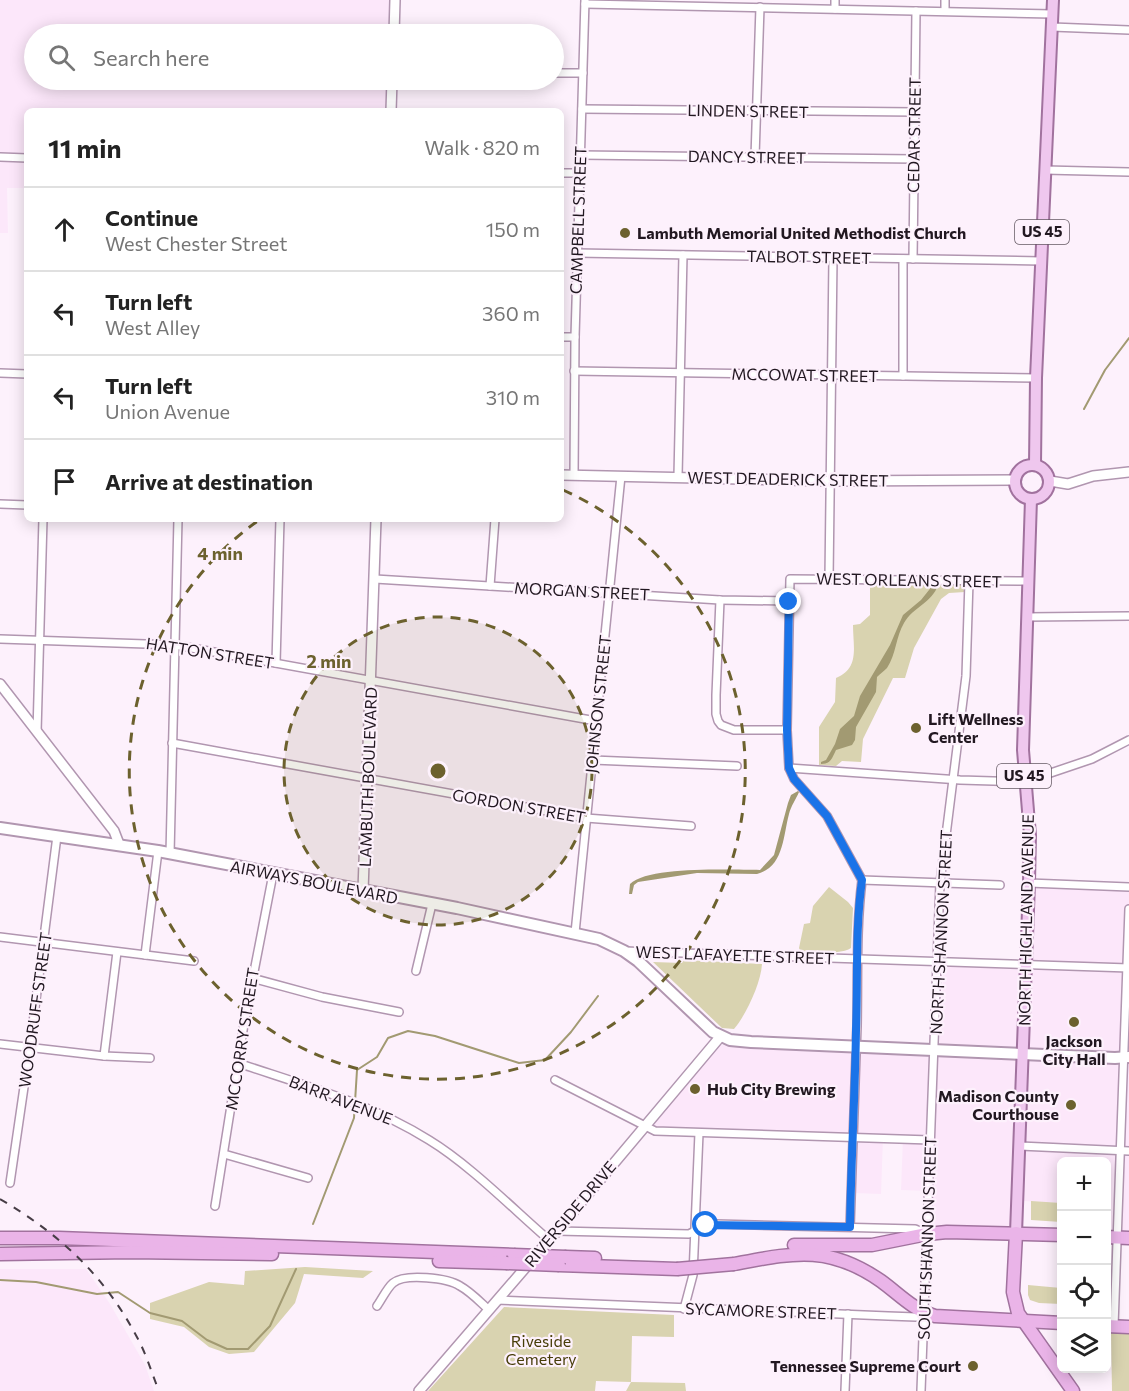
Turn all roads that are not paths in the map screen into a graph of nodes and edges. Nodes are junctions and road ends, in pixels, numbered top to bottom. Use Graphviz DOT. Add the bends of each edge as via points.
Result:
graph roads {
  1 [pos="395,0"];
  2 [pos="835,0"];
  3 [pos="945,0"];
  4 [pos="1053,0"];
  5 [pos="585,2"];
  6 [pos="676,3"];
  7 [pos="773,4"];
  8 [pos="760,7"];
  9 [pos="835,9"];
  10 [pos="916,11"];
  11 [pos="945,11"];
  12 [pos="1052,14"];
  13 [pos="394,24"];
  14 [pos="1052,27"];
  15 [pos="1129,30"];
  16 [pos="564,73"];
  17 [pos="583,74"];
  18 [pos="392,90"];
  19 [pos="391,108"];
  20 [pos="582,109"];
  21 [pos="756,111"];
  22 [pos="915,112"];
  23 [pos="580,155"];
  24 [pos="0,157"];
  25 [pos="755,157"];
  26 [pos="24,158"];
  27 [pos="914,159"];
  28 [pos="1045,170"];
  29 [pos="1129,172"];
  30 [pos="564,173"];
  31 [pos="580,173"];
  32 [pos="577,253"];
  33 [pos="683,255"];
  34 [pos="833,258"];
  35 [pos="903,259"];
  36 [pos="913,259"];
  37 [pos="1041,261"];
  38 [pos="564,337"];
  39 [pos="575,337"];
  40 [pos="574,371"];
  41 [pos="0,373"];
  42 [pos="680,373"];
  43 [pos="24,374"];
  44 [pos="831,375"];
  45 [pos="903,376"];
  46 [pos="1036,378"];
  47 [pos="1035,464"];
  48 [pos="1129,472"];
  49 [pos="564,475"];
  50 [pos="574,475"];
  51 [pos="621,476"];
  52 [pos="678,476"];
  53 [pos="1015,480"];
  54 [pos="830,481"];
  55 [pos="1050,481"];
  56 [pos="1031,499"];
  57 [pos="0,504"];
  58 [pos="24,505"];
  59 [pos="43,522"];
  60 [pos="178,522"];
  61 [pos="280,522"];
  62 [pos="376,522"];
  63 [pos="495,522"];
  64 [pos="375,579"];
  65 [pos="829,579"];
  66 [pos="969,581"];
  67 [pos="1028,581"];
  68 [pos="490,585"];
  69 [pos="609,592"];
  70 [pos="720,600"];
  71 [pos="789,602"];
  72 [pos="1027,616"];
  73 [pos="1129,616"];
  74 [pos="0,639"];
  75 [pos="40,641"];
  76 [pos="175,645"];
  77 [pos="276,663"];
  78 [pos="371,679"];
  79 [pos="0,684"];
  80 [pos="596,721"];
  81 [pos="787,730"];
  82 [pos="37,732"];
  83 [pos="1129,740"];
  84 [pos="172,743"];
  85 [pos="593,760"];
  86 [pos="736,766"];
  87 [pos="789,768"];
  88 [pos="368,778"];
  89 [pos="953,780"];
  90 [pos="1024,782"];
  91 [pos="586,818"];
  92 [pos="691,826"];
  93 [pos="0,828"];
  94 [pos="57,836"];
  95 [pos="119,844"];
  96 [pos="158,851"];
  97 [pos="170,854"];
  98 [pos="273,874"];
  99 [pos="862,880"];
  100 [pos="940,883"];
  101 [pos="1029,883"];
  102 [pos="1000,885"];
  103 [pos="1129,888"];
  104 [pos="363,891"];
  105 [pos="432,904"];
  106 [pos="1129,909"];
  107 [pos="574,933"];
  108 [pos="0,937"];
  109 [pos="44,943"];
  110 [pos="624,951"];
  111 [pos="117,952"];
  112 [pos="145,955"];
  113 [pos="856,958"];
  114 [pos="938,960"];
  115 [pos="194,961"];
  116 [pos="1026,964"];
  117 [pos="1128,968"];
  118 [pos="416,971"];
  119 [pos="252,978"];
  120 [pos="399,1012"];
  121 [pos="720,1037"];
  122 [pos="0,1044"];
  123 [pos="30,1046"];
  124 [pos="856,1046"];
  125 [pos="934,1049"];
  126 [pos="1023,1053"];
  127 [pos="104,1056"];
  128 [pos="1126,1057"];
  129 [pos="150,1059"];
  130 [pos="238,1063"];
  131 [pos="555,1080"];
  132 [pos="644,1126"];
  133 [pos="699,1133"];
  134 [pos="853,1137"];
  135 [pos="930,1140"];
  136 [pos="1020,1146"];
  137 [pos="1120,1150"];
  138 [pos="1129,1151"];
  139 [pos="224,1154"];
  140 [pos="308,1178"];
  141 [pos="10,1183"];
  142 [pos="215,1206"];
  143 [pos="850,1227"];
  144 [pos="696,1229"];
  145 [pos="557,1231"];
  146 [pos="927,1233"];
  147 [pos="1016,1233"];
  148 [pos="1057,1235"];
  149 [pos="1111,1237"];
  150 [pos="0,1238"];
  151 [pos="1129,1238"];
  152 [pos="549,1240"];
  153 [pos="0,1254"];
  154 [pos="510,1259"];
  155 [pos="734,1260"];
  156 [pos="1111,1265"];
  157 [pos="497,1300"];
  158 [pos="377,1306"];
  159 [pos="684,1309"];
  160 [pos="489,1310"];
  161 [pos="924,1313"];
  162 [pos="848,1314"];
  163 [pos="1110,1319"];
  164 [pos="1023,1320"];
  165 [pos="1057,1323"];
  166 [pos="1111,1326"];
  167 [pos="1129,1327"];
  168 [pos="419,1391"];
  169 [pos="845,1391"];
  170 [pos="921,1391"];
  171 [pos="1073,1391"];
  1 -- 13 [label="street"];
  2 -- 9 [label="street"];
  3 -- 11 [label="street"];
  4 -- 12 [label="main road, US 45"];
  5 -- 6 [label="street"];
  5 -- 17 [label="street, CAMPBELL STREET"];
  6 -- 8 [label="street"];
  7 -- 8 [label="street"];
  7 -- 9 [label="street"];
  8 -- 21 [label="street"];
  9 -- 10 [label="street"];
  10 -- 11 [label="street"];
  10 -- 22 [label="street, CEDAR STREET"];
  11 -- 12 [label="street"];
  12 -- 14 [label="main road, US 45"];
  14 -- 15 [label="street"];
  14 -- 28 [label="main road, US 45"];
  16 -- 17 [label="street"];
  17 -- 20 [label="street, CAMPBELL STREET"];
  18 -- 19 [label="street"];
  20 -- 21 [label="street, LINDEN STREET"];
  20 -- 23 [label="street, CAMPBELL STREET"];
  21 -- 22 [label="street, LINDEN STREET"];
  21 -- 25 [label="street"];
  22 -- 27 [label="street, CEDAR STREET"];
  23 -- 25 [label="street, DANCY STREET"];
  23 -- 31 [label="street, CAMPBELL STREET"];
  24 -- 26 [label="street"];
  25 -- 27 [label="street, DANCY STREET"];
  27 -- 36 [label="street, CEDAR STREET"];
  28 -- 29 [label="street"];
  28 -- 37 [label="main road, US 45"];
  30 -- 31 [label="street"];
  31 -- 32 [label="street, CAMPBELL STREET"];
  32 -- 33 [label="street, TALBOT STREET"];
  32 -- 39 [label="street, CAMPBELL STREET"];
  33 -- 34 [label="street, TALBOT STREET"];
  33 -- 42 [label="street"];
  34 -- 35 [label="street, TALBOT STREET"];
  34 -- 44 [label="street"];
  35 -- 36 [label="street, TALBOT STREET"];
  35 -- 45 [label="street"];
  36 -- 37 [label="street, TALBOT STREET"];
  37 -- 46 [label="main road, US 45"];
  38 -- 39 [label="street"];
  39 -- 40 [label="street, CAMPBELL STREET"];
  40 -- 42 [label="street, MCCOWAT STREET"];
  40 -- 50 [label="street, CAMPBELL STREET"];
  41 -- 43 [label="street"];
  42 -- 44 [label="street, MCCOWAT STREET"];
  42 -- 52 [label="street"];
  44 -- 45 [label="street, MCCOWAT STREET"];
  44 -- 54 [label="street"];
  45 -- 46 [label="street, MCCOWAT STREET"];
  46 -- 47 [label="main road, US 45"];
  47 -- 53 [label="main road" via="1024,466"];
  47 -- 55 [label="main road" via="1045,470"];
  48 -- 55 [label="street" via="1068,483"];
  49 -- 50 [label="street, WEST DEADERICK STREET"];
  50 -- 51 [label="street, WEST DEADERICK STREET"];
  51 -- 52 [label="street, WEST DEADERICK STREET"];
  51 -- 69 [label="street, JOHNSON STREET"];
  52 -- 54 [label="street, WEST DEADERICK STREET"];
  53 -- 54 [label="street, WEST DEADERICK STREET"];
  53 -- 56 [label="main road" via="1021,495"];
  54 -- 65 [label="street"];
  55 -- 56 [label="main road" via="1042,496"];
  56 -- 67 [label="main road, NORTH HIGHLAND AVENUE / US 45"];
  57 -- 58 [label="street"];
  59 -- 75 [label="street"];
  60 -- 76 [label="street"];
  61 -- 77 [label="street"];
  62 -- 64 [label="street, LAMBUTH BOULEVARD"];
  63 -- 68 [label="street"];
  64 -- 68 [label="street, MORGAN STREET"];
  64 -- 78 [label="street, LAMBUTH BOULEVARD"];
  65 -- 66 [label="street, WEST ORLEANS STREET"];
  65 -- 71 [label="street, WEST ORLEANS STREET" via="790,579"];
  66 -- 67 [label="street, WEST ORLEANS STREET"];
  66 -- 89 [label="street, NORTH SHANNON STREET" via="966,676"];
  67 -- 72 [label="main road, NORTH HIGHLAND AVENUE / US 45"];
  68 -- 69 [label="street, MORGAN STREET"];
  69 -- 70 [label="street, MORGAN STREET"];
  69 -- 80 [label="street, JOHNSON STREET"];
  70 -- 71 [label="street, MORGAN STREET"];
  70 -- 81 [label="street" via="718,721 734,730"];
  71 -- 81 [label="street"];
  72 -- 73 [label="street"];
  72 -- 90 [label="main road, NORTH HIGHLAND AVENUE / US 45"];
  74 -- 75 [label="street, HATTON STREET"];
  75 -- 76 [label="street, HATTON STREET"];
  75 -- 82 [label="street"];
  76 -- 77 [label="street, HATTON STREET"];
  76 -- 84 [label="street"];
  77 -- 78 [label="street, HATTON STREET"];
  78 -- 80 [label="street, HATTON STREET"];
  78 -- 88 [label="street, LAMBUTH BOULEVARD"];
  79 -- 82 [label="street"];
  80 -- 85 [label="street, JOHNSON STREET"];
  81 -- 87 [label="street"];
  82 -- 95 [label="street" via="114,831"];
  83 -- 90 [label="street" via="1092,759"];
  84 -- 88 [label="street, GORDON STREET"];
  84 -- 97 [label="street"];
  85 -- 86 [label="street"];
  85 -- 91 [label="street, JOHNSON STREET"];
  87 -- 89 [label="street"];
  87 -- 99 [label="street" via="827,816"];
  88 -- 91 [label="street, GORDON STREET"];
  88 -- 104 [label="street, LAMBUTH BOULEVARD"];
  89 -- 90 [label="street"];
  89 -- 100 [label="street, NORTH SHANNON STREET"];
  90 -- 101 [label="main road, NORTH HIGHLAND AVENUE / US 45" via="1030,835"];
  91 -- 92 [label="street, GORDON STREET"];
  91 -- 107 [label="street, JOHNSON STREET"];
  93 -- 94 [label="main road, AIRWAYS BOULEVARD"];
  94 -- 95 [label="main road, AIRWAYS BOULEVARD"];
  94 -- 109 [label="street, WOODRUFF STREET"];
  95 -- 96 [label="main road, AIRWAYS BOULEVARD"];
  96 -- 97 [label="main road, AIRWAYS BOULEVARD"];
  96 -- 112 [label="street"];
  97 -- 98 [label="main road, AIRWAYS BOULEVARD"];
  98 -- 104 [label="main road, AIRWAYS BOULEVARD"];
  98 -- 119 [label="street, MCCORRY STREET"];
  99 -- 100 [label="street"];
  99 -- 113 [label="street"];
  100 -- 102 [label="street"];
  100 -- 114 [label="street, NORTH SHANNON STREET"];
  101 -- 103 [label="street"];
  101 -- 116 [label="main road, NORTH HIGHLAND AVENUE / US 45"];
  104 -- 105 [label="main road, AIRWAYS BOULEVARD"];
  105 -- 107 [label="main road, AIRWAYS BOULEVARD"];
  105 -- 118 [label="street"];
  106 -- 117 [label="street"];
  107 -- 110 [label="main road, AIRWAYS BOULEVARD"];
  108 -- 109 [label="street"];
  109 -- 111 [label="street"];
  109 -- 123 [label="street, WOODRUFF STREET"];
  110 -- 113 [label="street, WEST LAFAYETTE STREET"];
  110 -- 121 [label="main road, AIRWAYS BOULEVARD"];
  111 -- 112 [label="street"];
  111 -- 127 [label="street"];
  112 -- 115 [label="street"];
  113 -- 114 [label="street, WEST LAFAYETTE STREET"];
  113 -- 124 [label="street"];
  114 -- 116 [label="street, WEST LAFAYETTE STREET"];
  114 -- 125 [label="street, NORTH SHANNON STREET"];
  116 -- 117 [label="street, WEST LAFAYETTE STREET"];
  116 -- 126 [label="main road, NORTH HIGHLAND AVENUE / US 45"];
  117 -- 128 [label="street"];
  119 -- 120 [label="street"];
  119 -- 130 [label="street, MCCORRY STREET"];
  121 -- 124 [label="main road"];
  121 -- 132 [label="street, RIVERSIDE DRIVE"];
  122 -- 123 [label="street"];
  123 -- 127 [label="street"];
  123 -- 141 [label="street, WOODRUFF STREET"];
  124 -- 125 [label="main road"];
  124 -- 134 [label="street"];
  125 -- 126 [label="main road"];
  125 -- 135 [label="street, SOUTH SHANNON STREET"];
  126 -- 128 [label="main road"];
  126 -- 136 [label="main road, US 45"];
  127 -- 129 [label="street"];
  128 -- 137 [label="street"];
  130 -- 139 [label="street, MCCORRY STREET"];
  130 -- 152 [label="street, BARR AVENUE" via="351,1101 432,1141"];
  131 -- 132 [label="street"];
  132 -- 133 [label="street" via="655,1131"];
  132 -- 145 [label="street, RIVERSIDE DRIVE"];
  133 -- 134 [label="street"];
  133 -- 144 [label="street"];
  134 -- 135 [label="street"];
  134 -- 143 [label="street"];
  135 -- 146 [label="street, SOUTH SHANNON STREET"];
  136 -- 137 [label="street"];
  136 -- 147 [label="main road, US 45"];
  137 -- 138 [label="street"];
  137 -- 149 [label="street"];
  139 -- 140 [label="street"];
  139 -- 142 [label="street, MCCORRY STREET"];
  143 -- 144 [label="street" via="716,1224"];
  143 -- 146 [label="street" via="915,1229"];
  144 -- 145 [label="street" via="689,1234"];
  144 -- 159 [label="street" via="693,1275"];
  145 -- 152 [label="street, RIVERSIDE DRIVE"];
  146 -- 147 [label="highway"];
  146 -- 155 [label="highway" via="872,1245 789,1245"];
  146 -- 161 [label="street, SOUTH SHANNON STREET"];
  147 -- 148 [label="highway"];
  147 -- 164 [label="highway, US 45" via="1013,1292"];
  149 -- 151 [label="highway"];
  150 -- 154 [label="highway"];
  152 -- 157 [label="street, RIVERSIDE DRIVE"];
  153 -- 154 [label="highway" via="211,1252"];
  154 -- 155 [label="highway, bridge" via="677,1265"];
  155 -- 161 [label="highway" via="821,1254 868,1272"];
  156 -- 163 [label="street"];
  157 -- 159 [label="street, SYCAMORE STREET"];
  157 -- 160 [label="street, RIVERSIDE DRIVE"];
  158 -- 160 [label="street" via="394,1282 409,1278 454,1282"];
  159 -- 162 [label="street, SYCAMORE STREET"];
  160 -- 168 [label="street, RIVERSIDE DRIVE"];
  161 -- 162 [label="street, SYCAMORE STREET" via="916,1317"];
  161 -- 164 [label="highway, SYCAMORE STREET"];
  161 -- 170 [label="street, SOUTH SHANNON STREET"];
  162 -- 169 [label="street"];
  164 -- 165 [label="highway, SYCAMORE STREET"];
  164 -- 171 [label="highway, US 45"];
  166 -- 167 [label="highway"];
}
